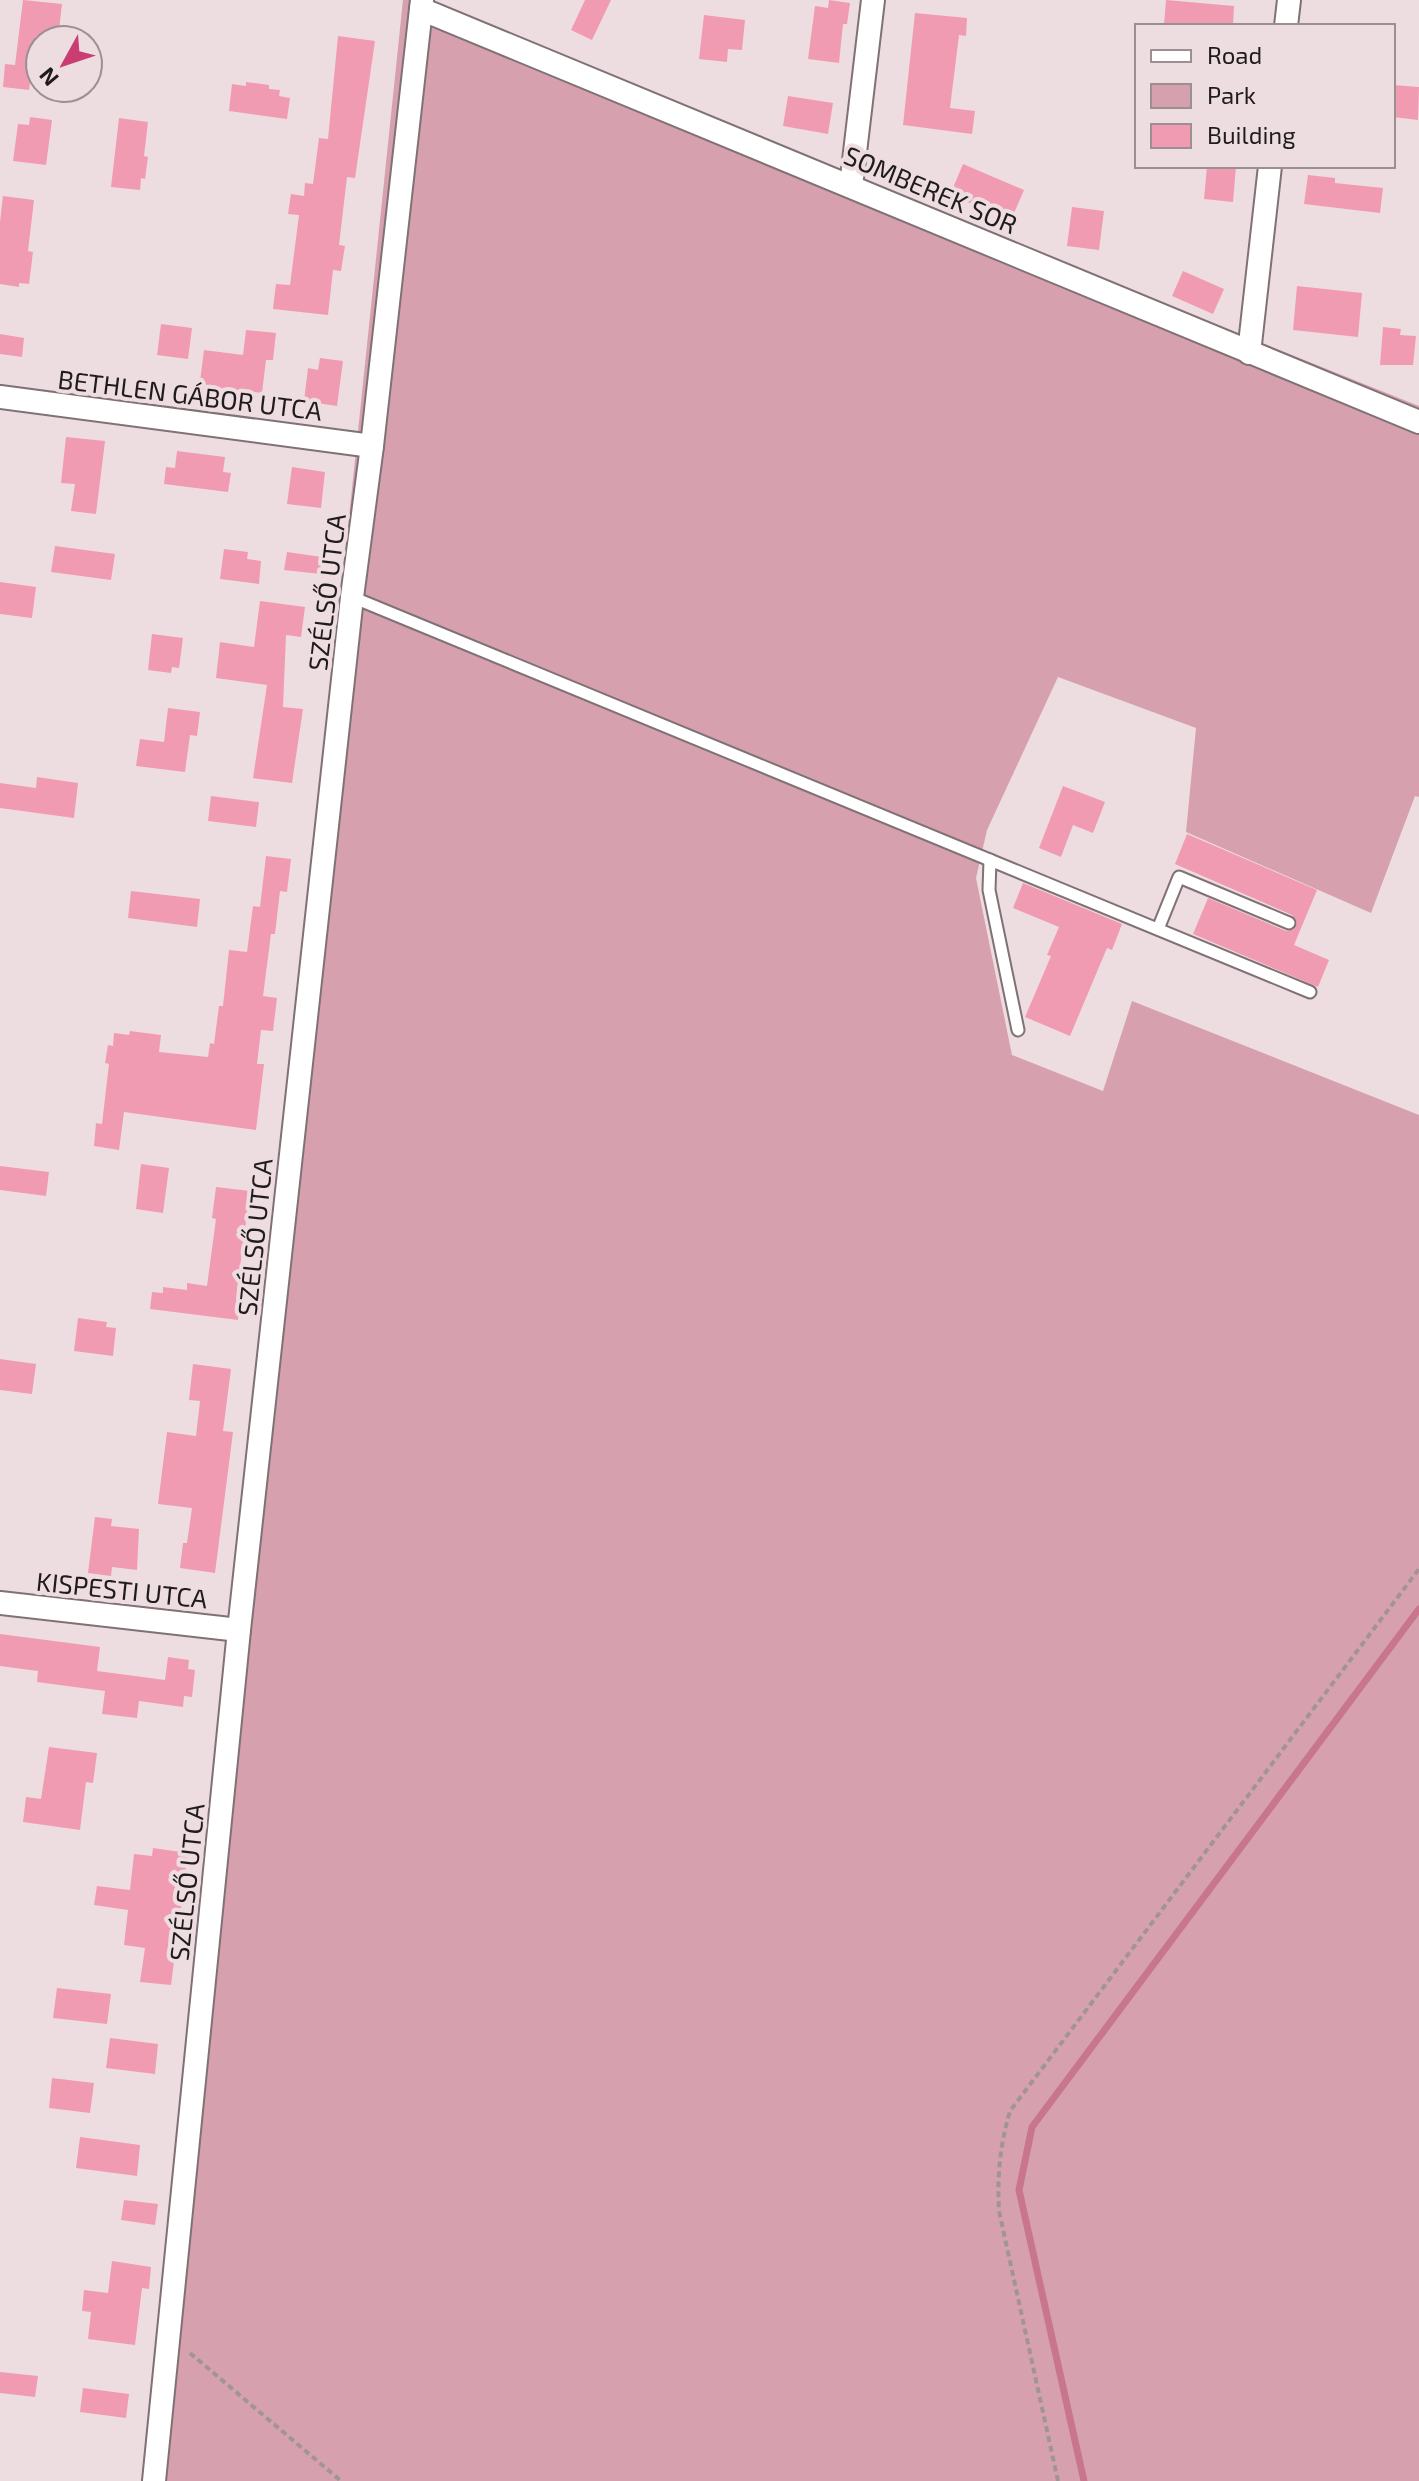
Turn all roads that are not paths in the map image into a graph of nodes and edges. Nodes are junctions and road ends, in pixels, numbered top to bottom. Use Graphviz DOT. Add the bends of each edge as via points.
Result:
graph roads {
  1 [pos="873,0"];
  2 [pos="1289,0"];
  3 [pos="422,5"];
  4 [pos="1286,24"];
  5 [pos="1270,168"];
  6 [pos="851,186"];
  7 [pos="1249,353"];
  8 [pos="0,397"];
  9 [pos="1419,422"];
  10 [pos="372,446"];
  11 [pos="352,597"];
  12 [pos="990,860"];
  13 [pos="1289,923"];
  14 [pos="1158,929"];
  15 [pos="1310,992"];
  16 [pos="1018,1030"];
  17 [pos="0,1603"];
  18 [pos="239,1630"];
  19 [pos="154,2481"];
  1 -- 6 [label="street"];
  2 -- 4 [label="street"];
  3 -- 6 [label="street, SOMBEREK SOR"];
  3 -- 10 [label="street, SZÉLSŐ UTCA"];
  5 -- 7 [label="street"];
  6 -- 7 [label="street, SOMBEREK SOR"];
  7 -- 9 [label="street, SOMBEREK SOR"];
  8 -- 10 [label="street, BETHLEN GÁBOR UTCA"];
  10 -- 11 [label="street, SZÉLSŐ UTCA"];
  11 -- 12 [label="lane"];
  11 -- 18 [label="street, SZÉLSŐ UTCA"];
  12 -- 14 [label="lane"];
  12 -- 16 [label="lane" via="989,890"];
  13 -- 14 [label="lane" via="1179,877"];
  14 -- 15 [label="lane"];
  17 -- 18 [label="street, KISPESTI UTCA"];
  18 -- 19 [label="street, SZÉLSŐ UTCA"];
}
